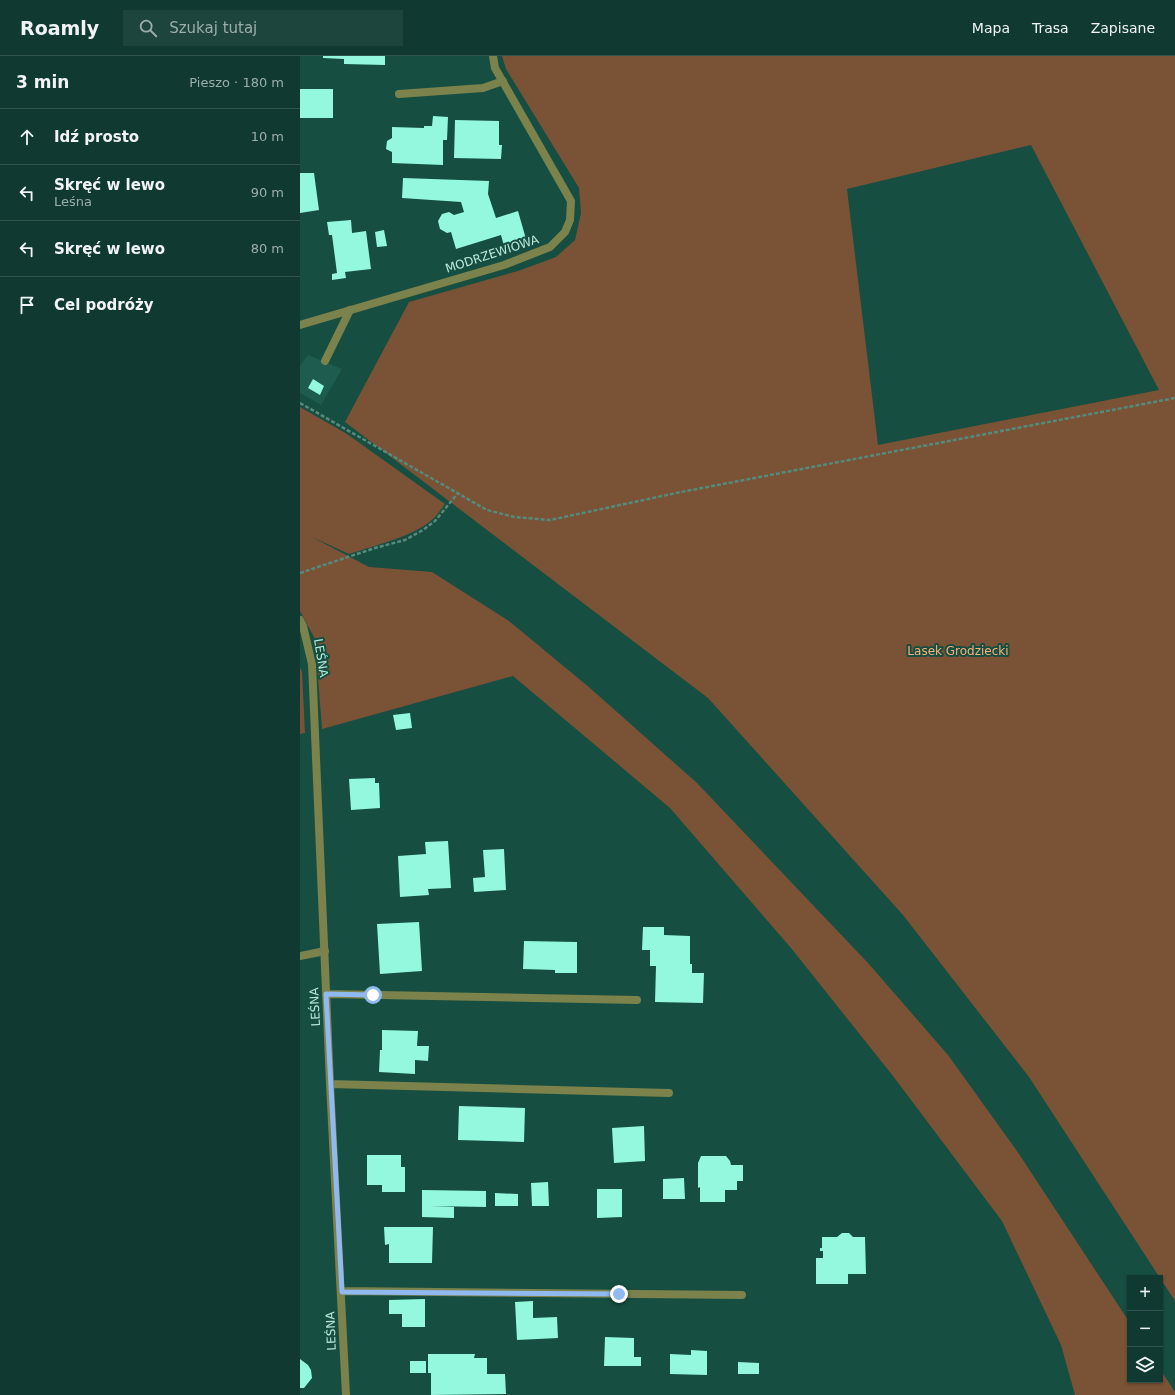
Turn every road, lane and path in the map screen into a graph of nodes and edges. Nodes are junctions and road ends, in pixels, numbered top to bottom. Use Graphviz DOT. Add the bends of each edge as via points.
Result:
graph roads {
  1 [pos="493,56"];
  2 [pos="503,81"];
  3 [pos="399,94"];
  4 [pos="350,310"];
  5 [pos="300,325"];
  6 [pos="325,361"];
  7 [pos="1175,398"];
  8 [pos="300,403"];
  9 [pos="458,493"];
  10 [pos="300,573"];
  11 [pos="300,620"];
  12 [pos="325,951"];
  13 [pos="300,956"];
  14 [pos="326,994"];
  15 [pos="637,1000"];
  16 [pos="330,1084"];
  17 [pos="669,1093"];
  18 [pos="342,1292"];
  19 [pos="742,1295"];
  20 [pos="346,1395"];
  1 -- 2 [label="street, MODRZEWIOWA"];
  2 -- 3 [label="street" via="483,88"];
  2 -- 4 [label="street, MODRZEWIOWA" via="571,201 570,220 565,232 550,247 504,266"];
  4 -- 5 [label="street, MODRZEWIOWA"];
  4 -- 6 [label="street"];
  7 -- 9 [label="path" via="681,492 550,520 514,517 487,510"];
  8 -- 9 [label="path"];
  9 -- 10 [label="path" via="435,521 405,540"];
  11 -- 12 [label="street, LEŚNA" via="312,664"];
  12 -- 13 [label="street"];
  12 -- 14 [label="street, LEŚNA"];
  14 -- 15 [label="street"];
  14 -- 16 [label="street, LEŚNA"];
  16 -- 17 [label="street"];
  16 -- 18 [label="street, LEŚNA"];
  18 -- 19 [label="street"];
  18 -- 20 [label="street, LEŚNA"];
}
